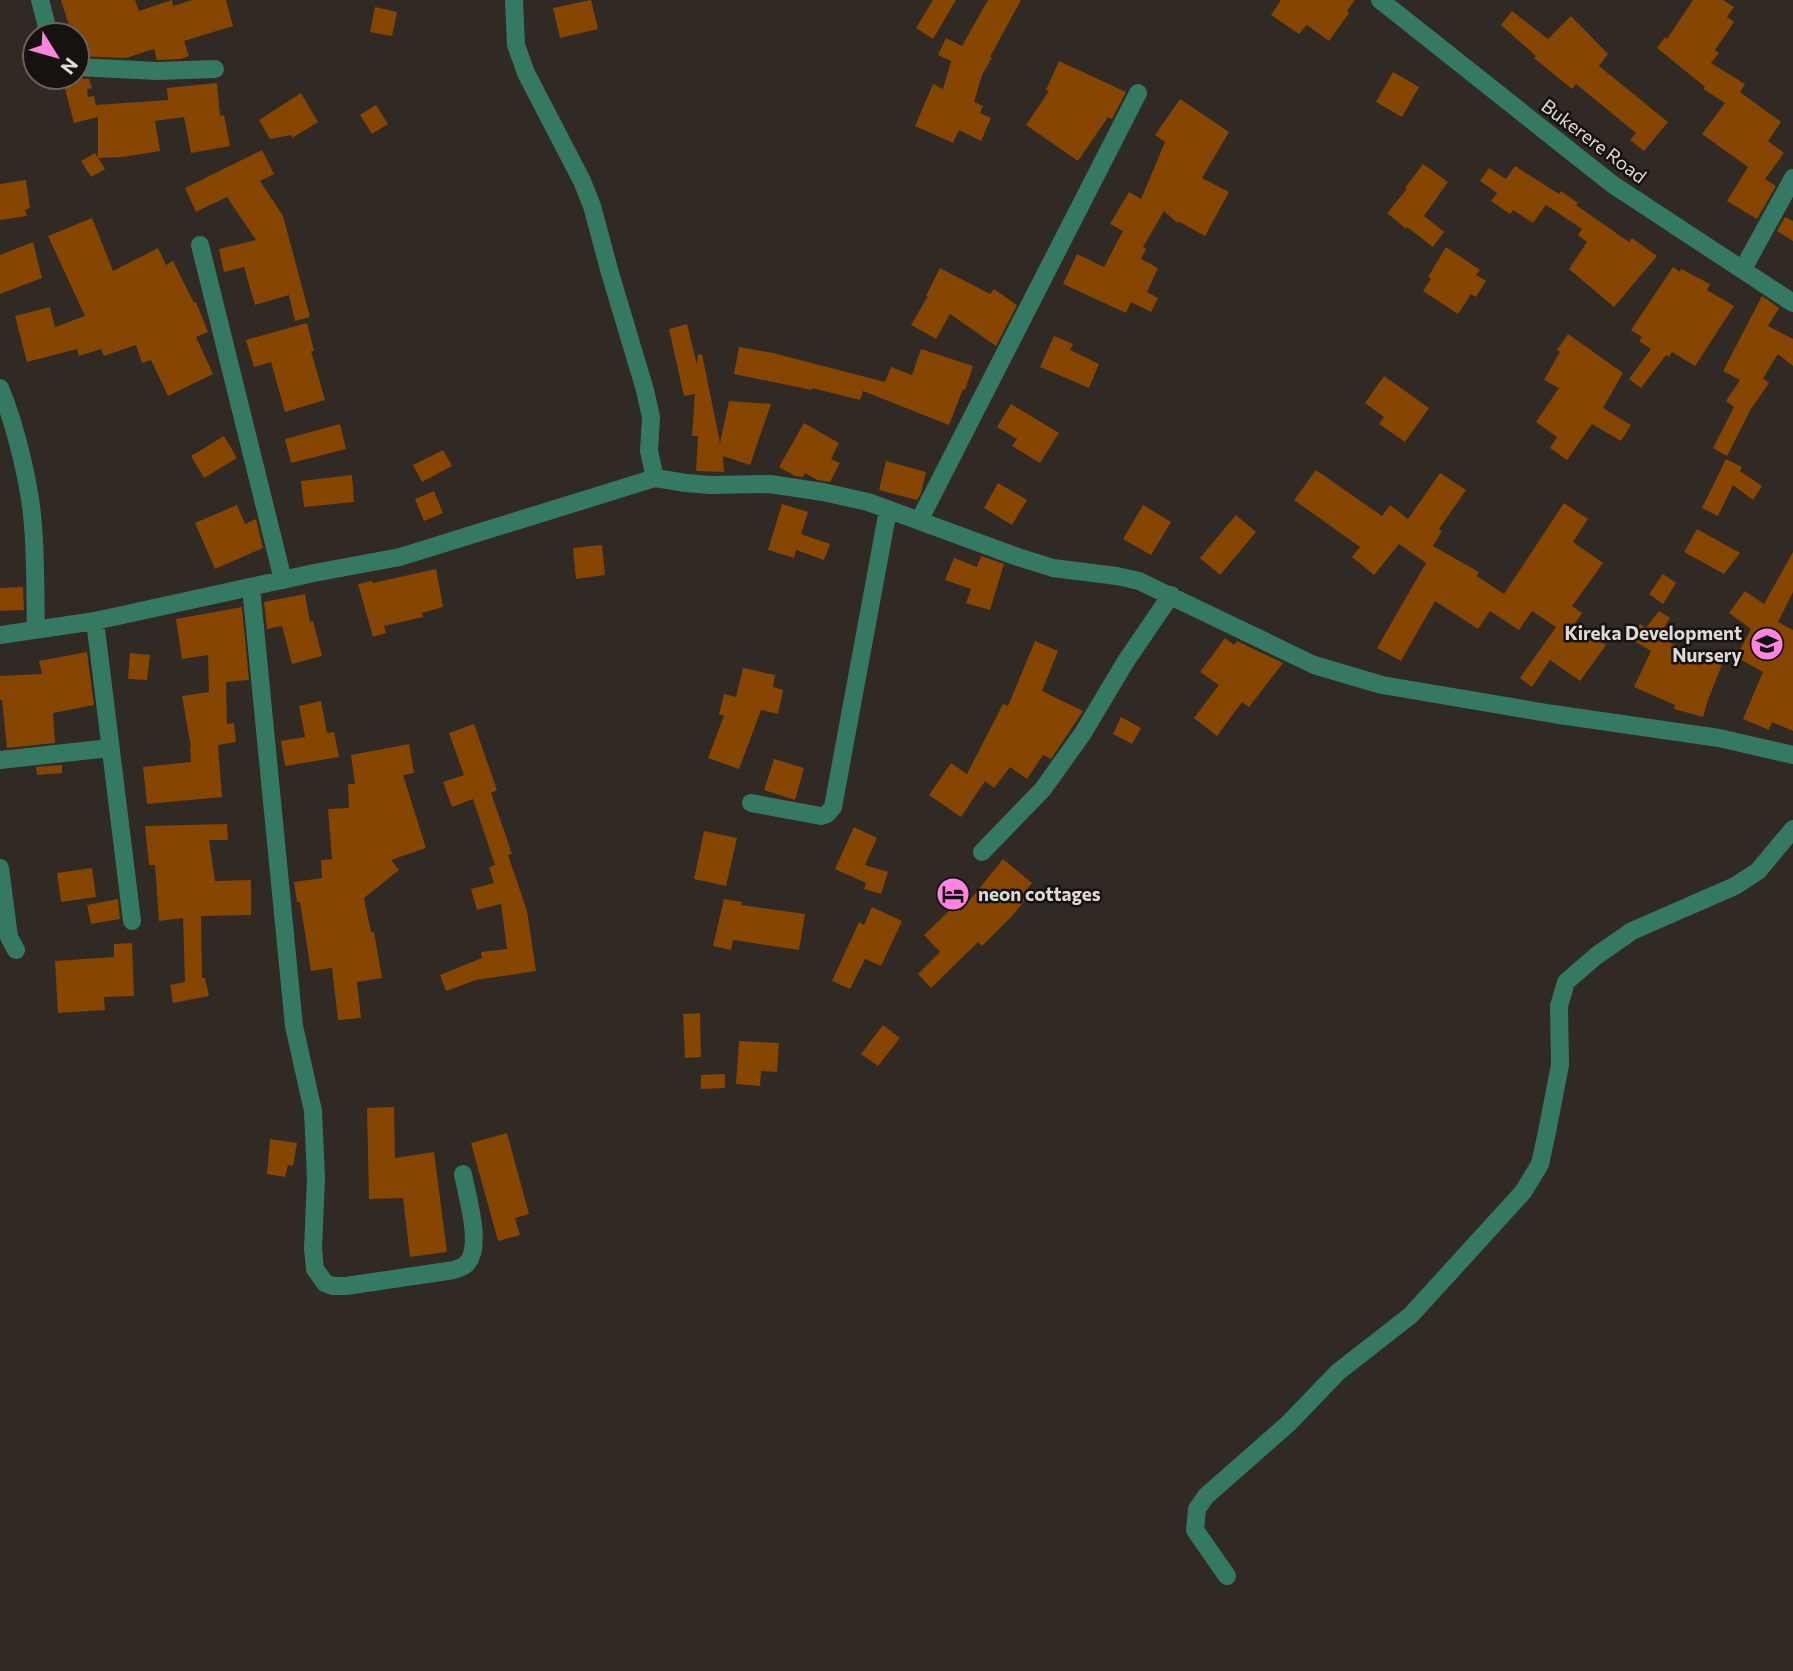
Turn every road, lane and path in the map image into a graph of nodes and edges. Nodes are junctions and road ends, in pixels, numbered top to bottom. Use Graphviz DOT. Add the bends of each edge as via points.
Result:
graph roads {
  1 [pos="40,0"];
  2 [pos="514,0"];
  3 [pos="1380,0"];
  4 [pos="45,21"];
  5 [pos="91,68"];
  6 [pos="215,69"];
  7 [pos="1138,93"];
  8 [pos="1793,178"];
  9 [pos="200,245"];
  10 [pos="1743,269"];
  11 [pos="1793,303"];
  12 [pos="0,388"];
  13 [pos="655,478"];
  14 [pos="888,510"];
  15 [pos="919,521"];
  16 [pos="283,580"];
  17 [pos="251,587"];
  18 [pos="1171,596"];
  19 [pos="95,621"];
  20 [pos="36,630"];
  21 [pos="0,635"];
  22 [pos="110,747"];
  23 [pos="1793,755"];
  24 [pos="0,760"];
  25 [pos="751,803"];
  26 [pos="1793,829"];
  27 [pos="982,852"];
  28 [pos="0,868"];
  29 [pos="132,921"];
  30 [pos="16,950"];
  31 [pos="463,1174"];
  32 [pos="1227,1576"];
  1 -- 4 [label="street"];
  2 -- 13 [label="street" via="516,44 526,74 592,205 645,390"];
  3 -- 10 [label="street, Bukerere Road" via="1612,184"];
  5 -- 6 [label="street"];
  7 -- 15 [label="street"];
  8 -- 10 [label="street"];
  9 -- 16 [label="street"];
  10 -- 11 [label="street, Bukerere Road"];
  12 -- 20 [label="street" via="10,412 33,524"];
  13 -- 14 [label="street" via="710,485 770,484 823,492"];
  13 -- 16 [label="street" via="400,556"];
  14 -- 15 [label="street"];
  14 -- 25 [label="street" via="833,807 821,816"];
  15 -- 18 [label="street" via="1054,568 1139,581"];
  16 -- 17 [label="street"];
  17 -- 19 [label="street"];
  17 -- 31 [label="street" via="294,1026 313,1111 313,1249 320,1278 333,1286 346,1286 463,1267 473,1253 474,1237"];
  18 -- 23 [label="street" via="1314,665 1369,682 1719,738"];
  18 -- 27 [label="street" via="1043,789"];
  19 -- 20 [label="street"];
  19 -- 22 [label="street"];
  20 -- 21 [label="street"];
  22 -- 24 [label="street"];
  22 -- 29 [label="street"];
  26 -- 32 [label="street" via="1758,872 1632,931 1566,982 1559,1006 1560,1065 1540,1164 1523,1192 1411,1315 1338,1372 1288,1424 1206,1496 1197,1509 1195,1530"];
  28 -- 30 [label="street" via="9,937"];
}
